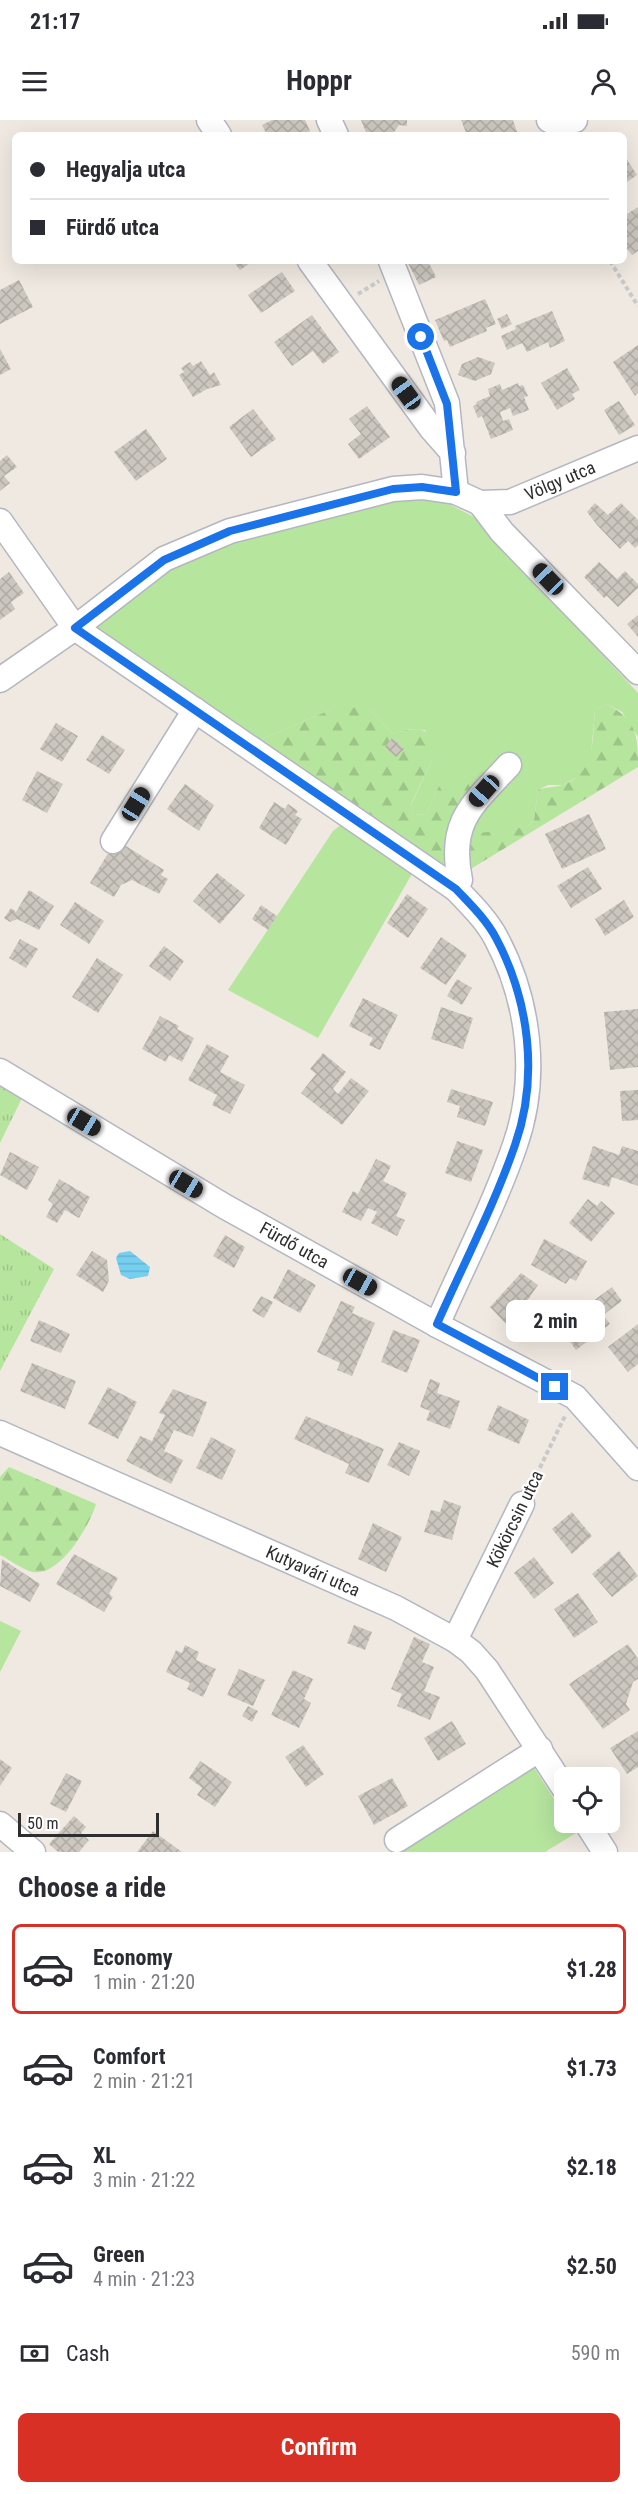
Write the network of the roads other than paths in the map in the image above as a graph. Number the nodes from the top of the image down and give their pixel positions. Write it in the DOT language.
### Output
graph roads {
  1 [pos="549,120"];
  2 [pos="575,120"];
  3 [pos="312,264"];
  4 [pos="393,266"];
  5 [pos="638,448"];
  6 [pos="453,453"];
  7 [pos="456,492"];
  8 [pos="480,503"];
  9 [pos="0,521"];
  10 [pos="75,628"];
  11 [pos="638,672"];
  12 [pos="0,680"];
  13 [pos="195,710"];
  14 [pos="508,765"];
  15 [pos="113,841"];
  16 [pos="456,889"];
  17 [pos="0,1071"];
  18 [pos="437,1324"];
  19 [pos="0,1433"];
  20 [pos="638,1468"];
  21 [pos="522,1504"];
  22 [pos="455,1640"];
  23 [pos="540,1749"];
  24 [pos="554,1772"];
  25 [pos="0,1824"];
  26 [pos="593,1833"];
  27 [pos="397,1839"];
  28 [pos="33,1852"];
  29 [pos="605,1852"];
  1 -- 2 [label="street"];
  3 -- 6 [label="street"];
  4 -- 6 [label="street"];
  5 -- 8 [label="street, Völgy utca"];
  6 -- 7 [label="street"];
  7 -- 8 [label="street"];
  7 -- 10 [label="street"];
  8 -- 11 [label="street"];
  9 -- 10 [label="street"];
  10 -- 12 [label="street"];
  10 -- 13 [label="street"];
  13 -- 15 [label="street"];
  13 -- 16 [label="street"];
  14 -- 16 [label="street"];
  16 -- 18 [label="street"];
  17 -- 18 [label="street, Fürdő utca"];
  18 -- 20 [label="street, Fürdő utca"];
  19 -- 22 [label="street, Kutyavári utca"];
  21 -- 22 [label="street, Kökörcsin utca"];
  22 -- 23 [label="street, Kutyavári utca"];
  23 -- 24 [label="street, Kutyavári utca"];
  23 -- 27 [label="street"];
  25 -- 28 [label="street"];
  26 -- 29 [label="street"];
}
